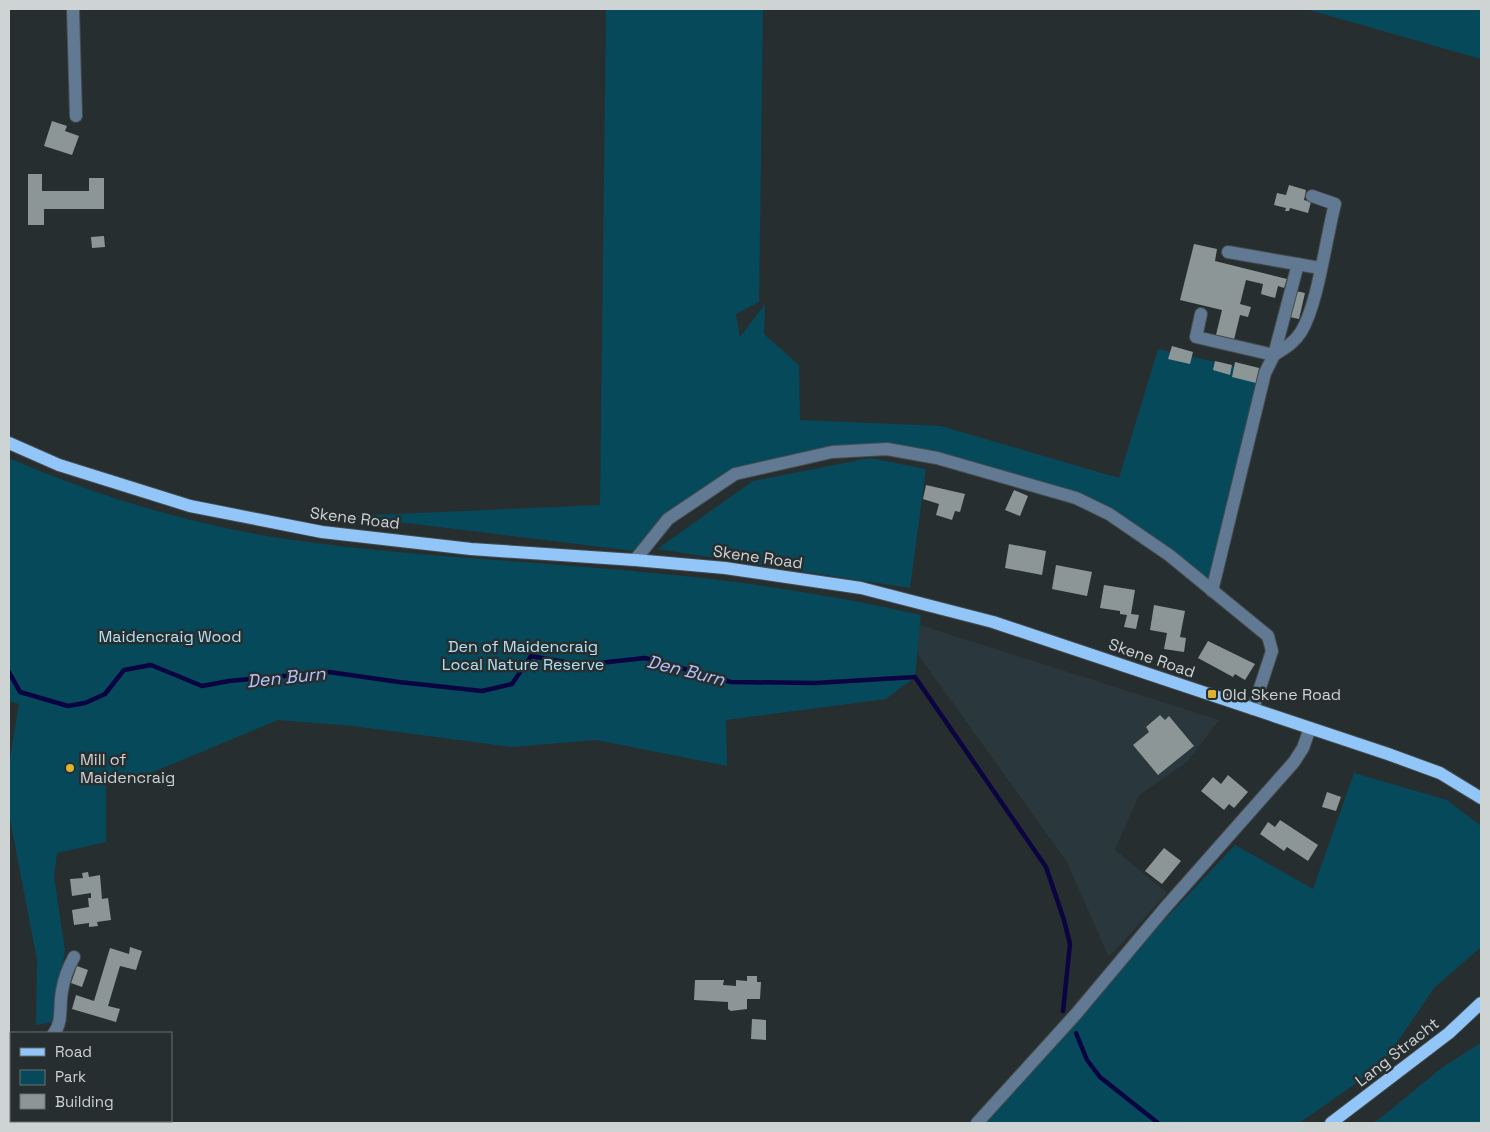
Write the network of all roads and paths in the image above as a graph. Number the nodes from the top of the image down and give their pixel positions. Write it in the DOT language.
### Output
graph roads {
  1 [pos="73,9"];
  2 [pos="76,116"];
  3 [pos="1312,196"];
  4 [pos="1228,252"];
  5 [pos="1298,264"];
  6 [pos="1320,268"];
  7 [pos="1201,314"];
  8 [pos="1274,355"];
  9 [pos="9,443"];
  10 [pos="635,560"];
  11 [pos="1212,591"];
  12 [pos="1253,709"];
  13 [pos="1310,728"];
  14 [pos="1440,773"];
  15 [pos="1481,789"];
  16 [pos="1481,798"];
  17 [pos="74,957"];
  18 [pos="1481,1003"];
  19 [pos="55,1032"];
  20 [pos="977,1123"];
  21 [pos="1331,1123"];
  1 -- 2 [label="street"];
  3 -- 6 [label="street"];
  4 -- 5 [label="street"];
  5 -- 6 [label="street"];
  5 -- 8 [label="street"];
  6 -- 8 [label="street"];
  7 -- 8 [label="street"];
  8 -- 11 [label="street"];
  9 -- 10 [label="main road, Skene Road"];
  10 -- 11 [label="street"];
  10 -- 12 [label="main road, Skene Road"];
  11 -- 12 [label="street"];
  12 -- 13 [label="main road, Skene Road"];
  13 -- 14 [label="main road, Skene Road"];
  13 -- 20 [label="street"];
  14 -- 15 [label="main road"];
  14 -- 16 [label="main road, Skene Road"];
  17 -- 19 [label="street"];
  18 -- 21 [label="main road, Lang Stracht"];
}
